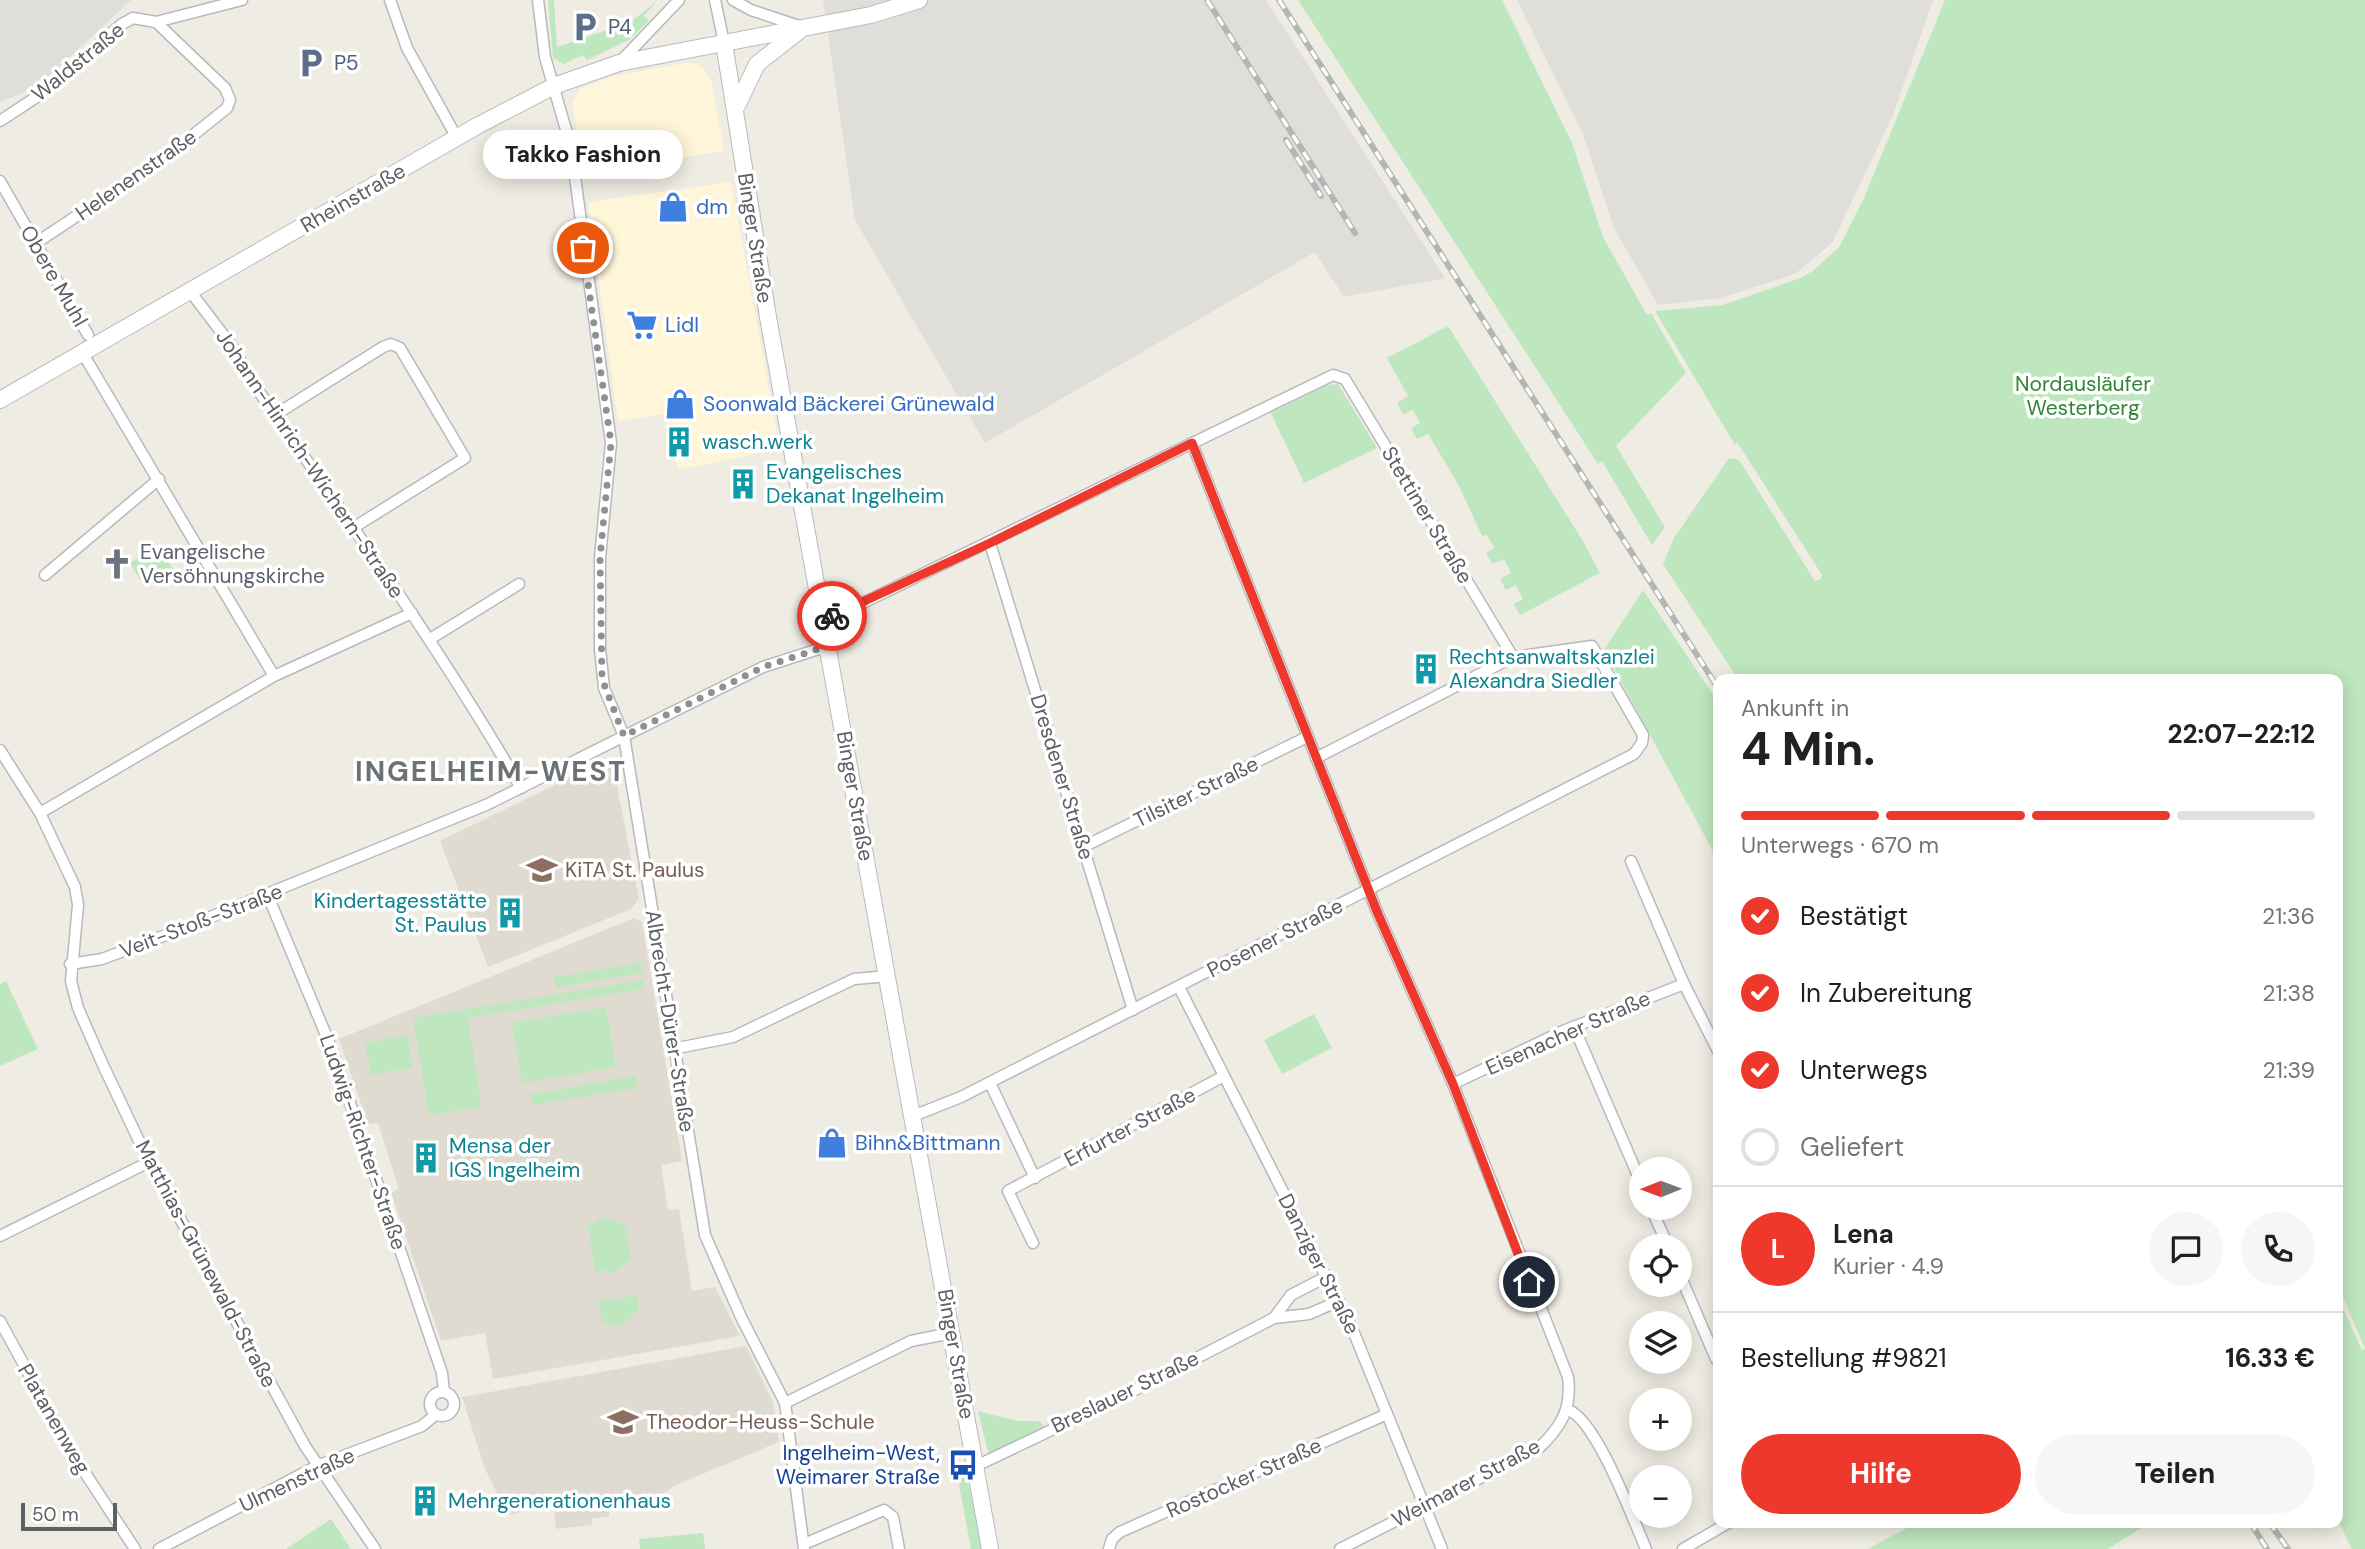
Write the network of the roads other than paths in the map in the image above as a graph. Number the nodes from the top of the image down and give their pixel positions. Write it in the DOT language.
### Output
graph roads {
  1 [pos="242,0"];
  2 [pos="390,0"];
  3 [pos="538,0"];
  4 [pos="679,0"];
  5 [pos="715,0"];
  6 [pos="733,0"];
  7 [pos="919,0"];
  8 [pos="156,22"];
  9 [pos="804,27"];
  10 [pos="724,43"];
  11 [pos="619,63"];
  12 [pos="554,86"];
  13 [pos="736,108"];
  14 [pos="0,121"];
  15 [pos="457,138"];
  16 [pos="0,181"];
  17 [pos="36,243"];
  18 [pos="190,291"];
  19 [pos="88,335"];
  20 [pos="82,352"];
  21 [pos="0,400"];
  22 [pos="275,415"];
  23 [pos="1192,443"];
  24 [pos="159,479"];
  25 [pos="353,528"];
  26 [pos="990,543"];
  27 [pos="45,575"];
  28 [pos="519,584"];
  29 [pos="412,613"];
  30 [pos="823,618"];
  31 [pos="430,639"];
  32 [pos="828,646"];
  33 [pos="1513,657"];
  34 [pos="274,676"];
  35 [pos="624,736"];
  36 [pos="1307,737"];
  37 [pos="0,750"];
  38 [pos="1316,758"];
  39 [pos="520,788"];
  40 [pos="40,813"];
  41 [pos="1085,846"];
  42 [pos="1631,861"];
  43 [pos="1369,890"];
  44 [pos="268,896"];
  45 [pos="70,964"];
  46 [pos="888,976"];
  47 [pos="1684,984"];
  48 [pos="1179,987"];
  49 [pos="1133,1010"];
  50 [pos="1574,1027"];
  51 [pos="1713,1041"];
  52 [pos="673,1049"];
  53 [pos="1224,1076"];
  54 [pos="990,1083"];
  55 [pos="1453,1084"];
  56 [pos="913,1116"];
  57 [pos="1630,1157"];
  58 [pos="149,1162"];
  59 [pos="1035,1178"];
  60 [pos="0,1236"];
  61 [pos="1033,1243"];
  62 [pos="1326,1277"];
  63 [pos="1689,1297"];
  64 [pos="1339,1301"];
  65 [pos="1274,1318"];
  66 [pos="0,1321"];
  67 [pos="952,1333"];
  68 [pos="1713,1352"];
  69 [pos="444,1392"];
  70 [pos="785,1403"];
  71 [pos="1568,1410"];
  72 [pos="1387,1414"];
  73 [pos="435,1415"];
  74 [pos="317,1466"];
  75 [pos="976,1466"];
  76 [pos="1425,1506"];
  77 [pos="1720,1528"];
  78 [pos="804,1547"];
  79 [pos="135,1549"];
  80 [pos="159,1549"];
  81 [pos="375,1549"];
  82 [pos="899,1549"];
  83 [pos="990,1549"];
  84 [pos="1109,1549"];
  85 [pos="1340,1549"];
  86 [pos="1442,1549"];
  87 [pos="1646,1549"];
  88 [pos="1683,1549"];
  1 -- 8 [label="street, Waldstraße"];
  2 -- 15 [label="street"];
  3 -- 12 [label="street, Albrecht-Dürer-Straße"];
  4 -- 11 [label="street"];
  5 -- 10 [label="street, Binger Straße"];
  6 -- 9 [label="street"];
  7 -- 9 [label="main road"];
  8 -- 14 [label="street, Waldstraße"];
  8 -- 17 [label="street, Helenenstraße"];
  9 -- 10 [label="main road"];
  9 -- 13 [label="main road"];
  10 -- 11 [label="main road, Rheinstraße"];
  10 -- 13 [label="main road, Binger Straße"];
  11 -- 12 [label="main road, Rheinstraße"];
  12 -- 15 [label="main road, Rheinstraße"];
  12 -- 35 [label="street, Albrecht-Dürer-Straße"];
  13 -- 30 [label="main road, Binger Straße"];
  15 -- 18 [label="main road, Rheinstraße"];
  16 -- 17 [label="street, Obere Muhl"];
  17 -- 19 [label="street, Obere Muhl"];
  18 -- 20 [label="main road, Rheinstraße"];
  18 -- 22 [label="street, Johann-Hinrich-Wichern-Straße"];
  20 -- 21 [label="main road, Rheinstraße"];
  20 -- 24 [label="street"];
  22 -- 25 [label="street, Johann-Hinrich-Wichern-Straße"];
  22 -- 25 [label="street"];
  23 -- 26 [label="street"];
  23 -- 33 [label="street, Stettiner Straße"];
  23 -- 36 [label="street"];
  24 -- 27 [label="street"];
  24 -- 34 [label="street"];
  25 -- 29 [label="street, Johann-Hinrich-Wichern-Straße"];
  26 -- 30 [label="street"];
  26 -- 41 [label="street, Dresdener Straße"];
  28 -- 31 [label="street"];
  29 -- 31 [label="street, Johann-Hinrich-Wichern-Straße"];
  29 -- 34 [label="street"];
  30 -- 32 [label="main road, Binger Straße"];
  31 -- 39 [label="street, Johann-Hinrich-Wichern-Straße"];
  32 -- 35 [label="street, Veit-Stoß-Straße"];
  32 -- 46 [label="main road, Binger Straße"];
  33 -- 38 [label="street"];
  33 -- 43 [label="street, Posener Straße"];
  34 -- 40 [label="street"];
  35 -- 39 [label="street, Veit-Stoß-Straße"];
  35 -- 52 [label="street, Albrecht-Dürer-Straße"];
  36 -- 38 [label="street"];
  36 -- 41 [label="street, Tilsiter Straße"];
  37 -- 40 [label="street, Matthias-Grünewald-Straße"];
  38 -- 43 [label="street"];
  39 -- 44 [label="street, Veit-Stoß-Straße"];
  40 -- 45 [label="street, Matthias-Grünewald-Straße"];
  41 -- 49 [label="street, Dresdener Straße"];
  42 -- 47 [label="street"];
  43 -- 48 [label="street, Posener Straße"];
  43 -- 55 [label="street"];
  44 -- 45 [label="street, Veit-Stoß-Straße"];
  44 -- 69 [label="street, Ludwig-Richter-Straße"];
  45 -- 58 [label="street, Matthias-Grünewald-Straße"];
  46 -- 52 [label="street"];
  46 -- 56 [label="main road, Binger Straße"];
  47 -- 50 [label="street, Eisenacher Straße"];
  47 -- 51 [label="street"];
  48 -- 49 [label="street, Posener Straße"];
  48 -- 53 [label="street, Danziger Straße"];
  49 -- 54 [label="street, Posener Straße"];
  50 -- 55 [label="street, Eisenacher Straße"];
  50 -- 57 [label="street"];
  52 -- 70 [label="street, Albrecht-Dürer-Straße"];
  53 -- 59 [label="street, Erfurter Straße"];
  53 -- 62 [label="street, Danziger Straße"];
  54 -- 56 [label="street, Posener Straße"];
  54 -- 59 [label="street"];
  55 -- 71 [label="street"];
  56 -- 67 [label="main road, Binger Straße"];
  58 -- 60 [label="street"];
  58 -- 74 [label="street, Matthias-Grünewald-Straße"];
  59 -- 61 [label="street, Erfurter Straße"];
  62 -- 64 [label="street, Danziger Straße"];
  62 -- 65 [label="street, Breslauer Straße"];
  63 -- 68 [label="street"];
  64 -- 65 [label="street, Breslauer Straße"];
  64 -- 72 [label="street, Danziger Straße"];
  65 -- 75 [label="street, Breslauer Straße"];
  66 -- 79 [label="street, Platanenweg"];
  67 -- 70 [label="street"];
  67 -- 75 [label="main road, Binger Straße"];
  69 -- 73 [label="street"];
  69 -- 73 [label="street"];
  70 -- 78 [label="street, Albrecht-Dürer-Straße"];
  71 -- 76 [label="street, Weimarer Straße"];
  71 -- 87 [label="street"];
  72 -- 76 [label="street, Danziger Straße"];
  72 -- 84 [label="street, Rostocker Straße"];
  73 -- 74 [label="street, Ulmenstraße"];
  74 -- 80 [label="street, Ulmenstraße"];
  74 -- 81 [label="street, Matthias-Grünewald-Straße"];
  75 -- 83 [label="main road, Binger Straße"];
  76 -- 85 [label="street, Weimarer Straße"];
  76 -- 86 [label="street, Danziger Straße"];
  77 -- 88 [label="street"];
  78 -- 82 [label="street"];
}
